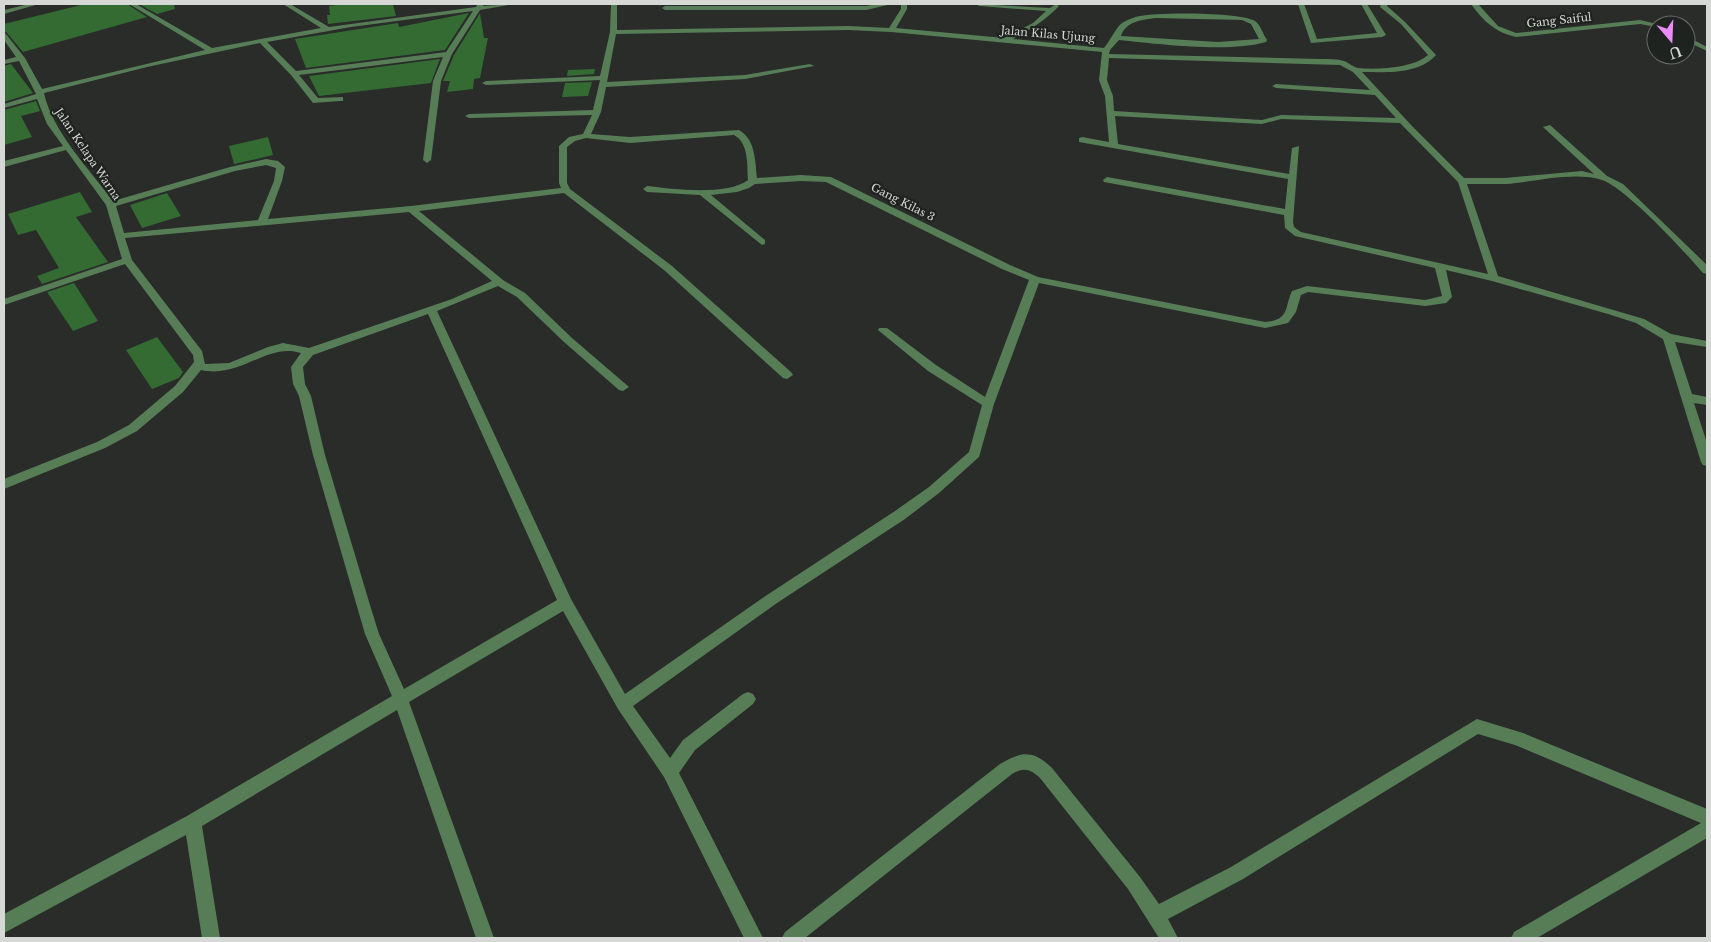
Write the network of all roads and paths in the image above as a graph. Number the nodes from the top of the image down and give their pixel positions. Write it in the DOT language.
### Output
graph roads {
  1 [pos="36,4"];
  2 [pos="132,4"];
  3 [pos="286,4"];
  4 [pos="512,4"];
  5 [pos="614,4"];
  6 [pos="889,4"];
  7 [pos="904,4"];
  8 [pos="979,4"];
  9 [pos="1301,4"];
  10 [pos="1364,4"];
  11 [pos="1384,4"];
  12 [pos="1474,4"];
  13 [pos="480,6"];
  14 [pos="703,6"];
  15 [pos="1055,7"];
  16 [pos="665,8"];
  17 [pos="4,12"];
  18 [pos="1646,23"];
  19 [pos="328,29"];
  20 [pos="891,30"];
  21 [pos="613,32"];
  22 [pos="4,35"];
  23 [pos="1116,38"];
  24 [pos="262,40"];
  25 [pos="1005,41"];
  26 [pos="1696,43"];
  27 [pos="1706,48"];
  28 [pos="210,50"];
  29 [pos="1106,53"];
  30 [pos="448,54"];
  31 [pos="21,58"];
  32 [pos="4,62"];
  33 [pos="810,66"];
  34 [pos="1356,70"];
  35 [pos="294,73"];
  36 [pos="603,82"];
  37 [pos="486,83"];
  38 [pos="1276,86"];
  39 [pos="1376,93"];
  40 [pos="40,94"];
  41 [pos="340,98"];
  42 [pos="4,106"];
  43 [pos="597,112"];
  44 [pos="1112,113"];
  45 [pos="469,116"];
  46 [pos="1402,121"];
  47 [pos="1546,127"];
  48 [pos="586,136"];
  49 [pos="1082,140"];
  50 [pos="1114,146"];
  51 [pos="68,147"];
  52 [pos="1296,148"];
  53 [pos="426,160"];
  54 [pos="4,164"];
  55 [pos="1292,178"];
  56 [pos="1604,178"];
  57 [pos="753,180"];
  58 [pos="1107,180"];
  59 [pos="1462,181"];
  60 [pos="647,189"];
  61 [pos="566,190"];
  62 [pos="701,192"];
  63 [pos="111,206"];
  64 [pos="411,209"];
  65 [pos="1289,213"];
  66 [pos="262,223"];
  67 [pos="120,236"];
  68 [pos="762,242"];
  69 [pos="1692,254"];
  70 [pos="1707,255"];
  71 [pos="128,260"];
  72 [pos="1440,266"];
  73 [pos="1707,271"];
  74 [pos="1494,278"];
  75 [pos="1035,279"];
  76 [pos="499,282"];
  77 [pos="4,302"];
  78 [pos="431,309"];
  79 [pos="883,330"];
  80 [pos="1668,337"];
  81 [pos="1707,344"];
  82 [pos="309,352"];
  83 [pos="198,366"];
  84 [pos="787,375"];
  85 [pos="623,387"];
  86 [pos="1686,397"];
  87 [pos="1707,401"];
  88 [pos="988,404"];
  89 [pos="1707,462"];
  90 [pos="4,484"];
  91 [pos="565,602"];
  92 [pos="748,699"];
  93 [pos="400,700"];
  94 [pos="623,704"];
  95 [pos="670,772"];
  96 [pos="1707,817"];
  97 [pos="193,822"];
  98 [pos="1707,829"];
  99 [pos="1155,915"];
  100 [pos="4,924"];
  101 [pos="211,938"];
  102 [pos="485,938"];
  103 [pos="754,938"];
  104 [pos="792,938"];
  105 [pos="1169,938"];
  106 [pos="1520,938"];
  1 -- 17 [label="street"];
  2 -- 28 [label="street"];
  3 -- 19 [label="street"];
  4 -- 13 [label="street"];
  5 -- 21 [label="street"];
  6 -- 14 [label="street"];
  7 -- 20 [label="street"];
  8 -- 15 [label="street"];
  9 -- 10 [label="street"];
  11 -- 34 [label="street"];
  12 -- 18 [label="street, Gang Saiful"];
  13 -- 19 [label="street"];
  13 -- 30 [label="street"];
  14 -- 16 [label="street"];
  15 -- 25 [label="street"];
  19 -- 24 [label="street"];
  20 -- 21 [label="street, Jalan Kilas Ujung"];
  20 -- 25 [label="street, Jalan Kilas Ujung"];
  21 -- 36 [label="street"];
  22 -- 31 [label="street, Jalan Kelapa Warna"];
  23 -- 23 [label="street, Jalan Kilas Ujung"];
  23 -- 29 [label="street, Jalan Kilas Ujung"];
  24 -- 28 [label="street"];
  24 -- 35 [label="street"];
  25 -- 29 [label="street, Jalan Kilas Ujung"];
  26 -- 27 [label="street"];
  28 -- 40 [label="street"];
  29 -- 34 [label="street"];
  29 -- 44 [label="street"];
  30 -- 35 [label="street"];
  30 -- 53 [label="street"];
  31 -- 32 [label="street"];
  31 -- 40 [label="street, Jalan Kelapa Warna"];
  33 -- 36 [label="street"];
  34 -- 39 [label="street"];
  35 -- 41 [label="street"];
  36 -- 37 [label="street"];
  36 -- 43 [label="street"];
  38 -- 39 [label="street"];
  39 -- 46 [label="street"];
  40 -- 42 [label="street"];
  40 -- 51 [label="street, Jalan Kelapa Warna"];
  43 -- 45 [label="street"];
  43 -- 48 [label="street"];
  44 -- 46 [label="street"];
  44 -- 50 [label="street"];
  46 -- 59 [label="street"];
  47 -- 56 [label="street"];
  48 -- 57 [label="street"];
  48 -- 61 [label="street"];
  49 -- 50 [label="street"];
  50 -- 55 [label="street"];
  51 -- 54 [label="street"];
  51 -- 63 [label="street, Jalan Kelapa Warna"];
  52 -- 55 [label="street"];
  55 -- 65 [label="street"];
  56 -- 59 [label="street"];
  56 -- 69 [label="street"];
  57 -- 62 [label="street"];
  57 -- 75 [label="street, Gang Kilas 3"];
  58 -- 65 [label="street"];
  59 -- 74 [label="street"];
  60 -- 62 [label="street"];
  61 -- 64 [label="street"];
  61 -- 84 [label="street"];
  62 -- 68 [label="street"];
  63 -- 66 [label="street"];
  63 -- 67 [label="street, Jalan Kelapa Warna"];
  64 -- 66 [label="street"];
  64 -- 76 [label="street"];
  65 -- 72 [label="street"];
  66 -- 67 [label="street"];
  67 -- 71 [label="street, Jalan Kelapa Warna"];
  69 -- 70 [label="street"];
  69 -- 73 [label="street"];
  71 -- 77 [label="street"];
  71 -- 83 [label="street, Jalan Kelapa Warna"];
  72 -- 74 [label="street"];
  72 -- 75 [label="street, Gang Kilas 3"];
  74 -- 80 [label="street"];
  75 -- 88 [label="street"];
  76 -- 78 [label="street"];
  76 -- 85 [label="street"];
  78 -- 82 [label="street"];
  78 -- 91 [label="street"];
  79 -- 88 [label="street"];
  80 -- 81 [label="street"];
  80 -- 86 [label="street"];
  82 -- 83 [label="street"];
  82 -- 93 [label="street"];
  83 -- 90 [label="street"];
  86 -- 87 [label="street"];
  86 -- 89 [label="street"];
  88 -- 94 [label="street"];
  91 -- 93 [label="street"];
  91 -- 94 [label="street"];
  92 -- 95 [label="street"];
  93 -- 97 [label="street"];
  93 -- 102 [label="street"];
  94 -- 95 [label="street"];
  95 -- 103 [label="street"];
  96 -- 99 [label="street"];
  97 -- 100 [label="street"];
  97 -- 101 [label="street"];
  98 -- 106 [label="street"];
  99 -- 104 [label="street"];
  99 -- 105 [label="street"];
}
